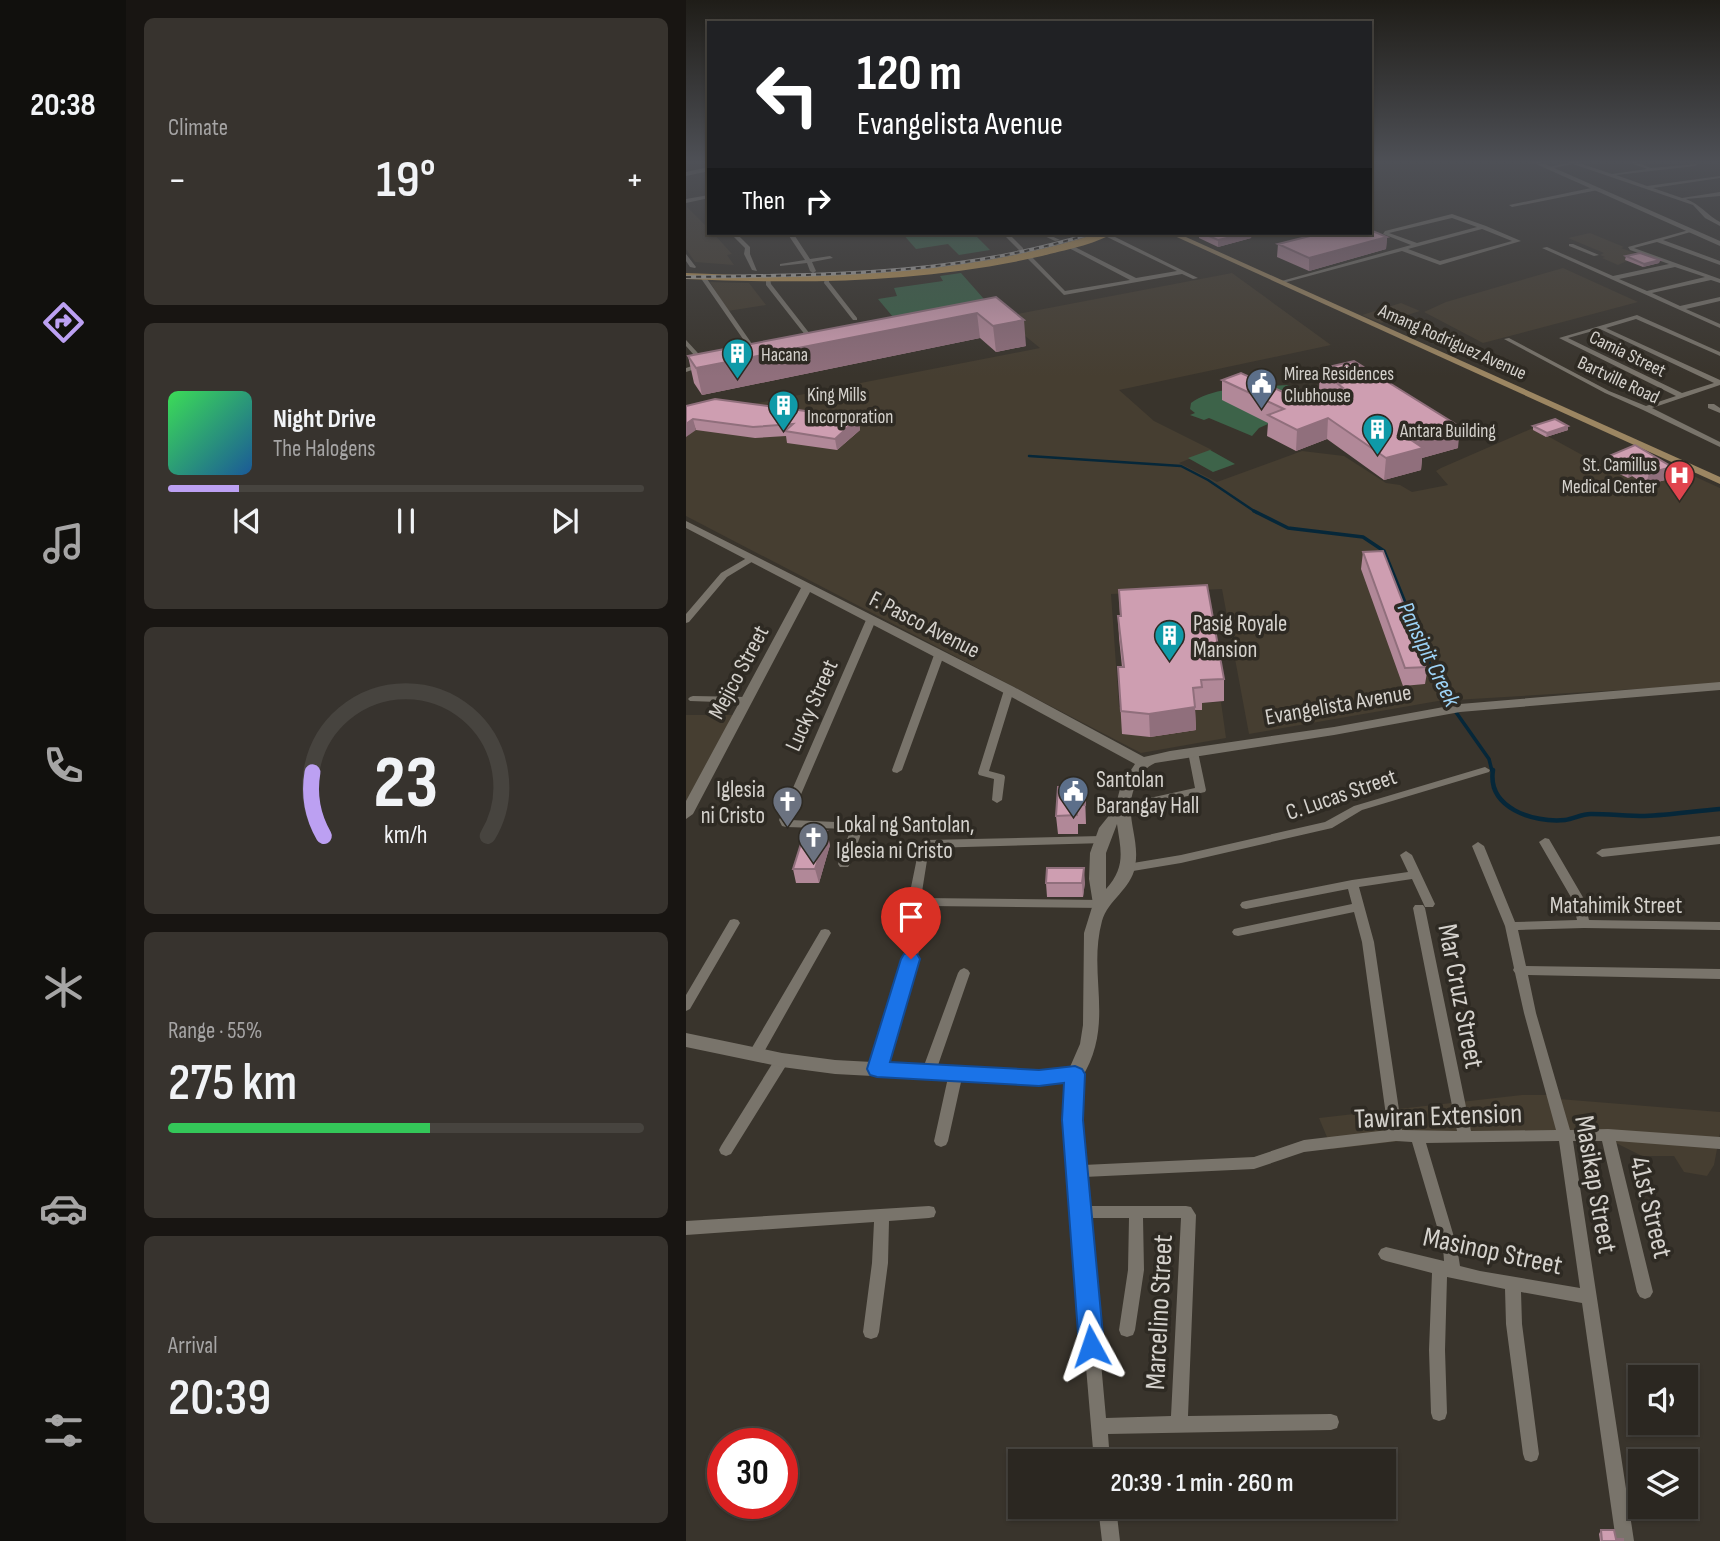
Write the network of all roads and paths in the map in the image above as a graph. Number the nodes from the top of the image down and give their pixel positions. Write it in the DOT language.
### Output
graph roads {
  1 [pos="1387,232"];
  2 [pos="1466,232"];
  3 [pos="1496,232"];
  4 [pos="1688,232"];
  5 [pos="1693,232"];
  6 [pos="735,235"];
  7 [pos="791,235"];
  8 [pos="1006,235"];
  9 [pos="1046,235"];
  10 [pos="1073,235"];
  11 [pos="1100,235"];
  12 [pos="1110,235"];
  13 [pos="1176,235"];
  14 [pos="1057,240"];
  15 [pos="1658,240"];
  16 [pos="1720,244"];
  17 [pos="1571,245"];
  18 [pos="1069,246"];
  19 [pos="1416,246"];
  20 [pos="1545,248"];
  21 [pos="1402,249"];
  22 [pos="1019,254"];
  23 [pos="686,256"];
  24 [pos="830,258"];
  25 [pos="1575,262"];
  26 [pos="1720,263"];
  27 [pos="782,265"];
  28 [pos="1675,265"];
  29 [pos="811,266"];
  30 [pos="688,270"];
  31 [pos="755,270"];
  32 [pos="1182,272"];
  33 [pos="702,276"];
  34 [pos="1195,278"];
  35 [pos="1613,278"];
  36 [pos="1710,278"];
  37 [pos="768,279"];
  38 [pos="827,279"];
  39 [pos="1135,281"];
  40 [pos="1720,281"];
  41 [pos="1282,282"];
  42 [pos="1646,293"];
  43 [pos="1720,299"];
  44 [pos="1680,308"];
  45 [pos="855,319"];
  46 [pos="1719,324"];
  47 [pos="1600,327"];
  48 [pos="1507,339"];
  49 [pos="686,342"];
  50 [pos="816,345"];
  51 [pos="756,354"];
  52 [pos="1720,354"];
  53 [pos="686,370"];
  54 [pos="1720,383"];
  55 [pos="1682,396"];
  56 [pos="1711,406"];
  57 [pos="1646,408"];
  58 [pos="1720,411"];
  59 [pos="1719,444"];
  60 [pos="1719,480"];
  61 [pos="686,524"];
  62 [pos="752,558"];
  63 [pos="807,587"];
  64 [pos="686,620"];
  65 [pos="871,620"];
  66 [pos="939,655"];
  67 [pos="1720,686"];
  68 [pos="1009,690"];
  69 [pos="693,699"];
  70 [pos="747,701"];
  71 [pos="1193,752"];
  72 [pos="1144,764"];
  73 [pos="897,770"];
  74 [pos="1485,770"];
  75 [pos="997,800"];
  76 [pos="1122,808"];
  77 [pos="686,814"];
  78 [pos="1101,840"];
  79 [pos="1720,840"];
  80 [pos="1545,842"];
  81 [pos="1478,846"];
  82 [pos="1602,853"];
  83 [pos="1406,855"];
  84 [pos="844,864"];
  85 [pos="1127,868"];
  86 [pos="1414,875"];
  87 [pos="1352,884"];
  88 [pos="924,904"];
  89 [pos="1101,904"];
  90 [pos="1246,905"];
  91 [pos="1358,907"];
  92 [pos="734,923"];
  93 [pos="1584,924"];
  94 [pos="1511,926"];
  95 [pos="1720,926"];
  96 [pos="1238,932"];
  97 [pos="825,933"];
  98 [pos="1519,970"];
  99 [pos="964,973"];
  100 [pos="1720,974"];
  101 [pos="686,1006"];
  102 [pos="686,1040"];
  103 [pos="755,1055"];
  104 [pos="782,1060"];
  105 [pos="877,1069"];
  106 [pos="929,1071"];
  107 [pos="956,1073"];
  108 [pos="1075,1074"];
  109 [pos="1396,1135"];
  110 [pos="1608,1135"];
  111 [pos="1465,1136"];
  112 [pos="1565,1136"];
  113 [pos="1417,1137"];
  114 [pos="941,1141"];
  115 [pos="1720,1143"];
  116 [pos="726,1150"];
  117 [pos="1076,1171"];
  118 [pos="929,1212"];
  119 [pos="1080,1212"];
  120 [pos="1136,1213"];
  121 [pos="883,1215"];
  122 [pos="686,1228"];
  123 [pos="1386,1254"];
  124 [pos="1447,1268"];
  125 [pos="1513,1284"];
  126 [pos="1646,1292"];
  127 [pos="1589,1297"];
  128 [pos="1127,1330"];
  129 [pos="871,1332"];
  130 [pos="1439,1413"];
  131 [pos="1331,1422"];
  132 [pos="1179,1424"];
  133 [pos="1098,1426"];
  134 [pos="1101,1449"];
  135 [pos="1531,1454"];
  136 [pos="1108,1519"];
  137 [pos="1111,1541"];
  138 [pos="1625,1541"];
  1 -- 19 [label="street"];
  2 -- 19 [label="street"];
  3 -- 21 [label="street"];
  4 -- 15 [label="street"];
  5 -- 16 [label="street"];
  6 -- 31 [label="street"];
  7 -- 29 [label="street"];
  8 -- 22 [label="street"];
  9 -- 14 [label="street"];
  10 -- 14 [label="main road"];
  11 -- 18 [label="main road"];
  12 -- 32 [label="street"];
  13 -- 41 [label="main road, Amang Rodriguez Avenue"];
  14 -- 22 [label="main road"];
  15 -- 26 [label="street"];
  15 -- 28 [label="street"];
  17 -- 25 [label="street"];
  18 -- 22 [label="main road"];
  18 -- 39 [label="street"];
  19 -- 21 [label="street"];
  20 -- 25 [label="street"];
  21 -- 41 [label="street"];
  22 -- 29 [label="main road"];
  22 -- 38 [label="main road"];
  22 -- 39 [label="street"];
  23 -- 30 [label="street"];
  24 -- 29 [label="street"];
  25 -- 35 [label="street"];
  27 -- 29 [label="street"];
  28 -- 35 [label="street"];
  28 -- 36 [label="street"];
  29 -- 31 [label="main road"];
  30 -- 31 [label="main road"];
  30 -- 33 [label="main road"];
  32 -- 34 [label="street"];
  32 -- 39 [label="street"];
  33 -- 37 [label="main road"];
  33 -- 51 [label="street"];
  35 -- 42 [label="street"];
  36 -- 40 [label="street"];
  36 -- 42 [label="street"];
  37 -- 38 [label="main road"];
  37 -- 50 [label="street"];
  38 -- 45 [label="street"];
  41 -- 60 [label="main road, Amang Rodriguez Avenue"];
  42 -- 44 [label="street"];
  43 -- 44 [label="street"];
  44 -- 46 [label="street"];
  47 -- 52 [label="street"];
  47 -- 54 [label="street"];
  47 -- 55 [label="street, Camia Street"];
  48 -- 57 [label="street, Bartville Road"];
  49 -- 53 [label="street"];
  54 -- 55 [label="street"];
  55 -- 57 [label="street"];
  56 -- 58 [label="street"];
  57 -- 59 [label="street, Bartville Road"];
  61 -- 62 [label="street, F. Pasco Avenue"];
  62 -- 63 [label="street, F. Pasco Avenue"];
  62 -- 64 [label="street"];
  63 -- 65 [label="street, F. Pasco Avenue"];
  63 -- 70 [label="street, Mejico Street"];
  65 -- 66 [label="street, F. Pasco Avenue"];
  65 -- 84 [label="street, Lucky Street"];
  66 -- 68 [label="street, F. Pasco Avenue"];
  66 -- 73 [label="street"];
  67 -- 71 [label="street, Evangelista Avenue"];
  68 -- 72 [label="street, F. Pasco Avenue"];
  68 -- 75 [label="street"];
  69 -- 70 [label="street"];
  70 -- 77 [label="street, Mejico Street"];
  71 -- 72 [label="street, Evangelista Avenue"];
  71 -- 76 [label="street"];
  72 -- 76 [label="street"];
  74 -- 85 [label="street, C. Lucas Street"];
  76 -- 78 [label="street"];
  76 -- 85 [label="street"];
  78 -- 88 [label="street"];
  78 -- 89 [label="street"];
  79 -- 82 [label="street"];
  80 -- 93 [label="street"];
  81 -- 94 [label="street, Masikap Street"];
  83 -- 86 [label="street, Mar Cruz Street"];
  85 -- 89 [label="street"];
  86 -- 87 [label="street"];
  86 -- 111 [label="street, Mar Cruz Street"];
  87 -- 90 [label="street"];
  87 -- 91 [label="street"];
  88 -- 89 [label="street"];
  88 -- 105 [label="street"];
  89 -- 108 [label="street"];
  91 -- 96 [label="street"];
  91 -- 109 [label="street"];
  92 -- 101 [label="street"];
  93 -- 94 [label="street, Matahimik Street"];
  93 -- 95 [label="street, Matahimik Street"];
  94 -- 98 [label="street, Masikap Street"];
  97 -- 103 [label="street"];
  98 -- 100 [label="street"];
  98 -- 112 [label="street, Masikap Street"];
  99 -- 106 [label="street"];
  102 -- 103 [label="street"];
  103 -- 104 [label="street"];
  104 -- 105 [label="street"];
  104 -- 116 [label="street"];
  105 -- 106 [label="street"];
  106 -- 107 [label="street"];
  107 -- 108 [label="street"];
  107 -- 114 [label="street"];
  108 -- 117 [label="street"];
  109 -- 113 [label="street, Tawiran Extension"];
  109 -- 117 [label="street, Tawiran Extension"];
  110 -- 112 [label="street, Tawiran Extension"];
  110 -- 115 [label="street, Tawiran Extension"];
  110 -- 126 [label="street, 41st Street"];
  111 -- 112 [label="street, Tawiran Extension"];
  111 -- 113 [label="street, Tawiran Extension"];
  112 -- 127 [label="street, Masikap Street"];
  113 -- 124 [label="street"];
  117 -- 119 [label="street"];
  118 -- 121 [label="street"];
  119 -- 120 [label="street, Marcelino Street"];
  119 -- 133 [label="street"];
  120 -- 128 [label="street, Marcelino Street"];
  120 -- 132 [label="street, Marcelino Street"];
  121 -- 122 [label="street"];
  121 -- 129 [label="street"];
  123 -- 124 [label="street, Masinop Street"];
  124 -- 125 [label="street, Masinop Street"];
  124 -- 130 [label="street"];
  125 -- 127 [label="street, Masinop Street"];
  125 -- 135 [label="street"];
  127 -- 138 [label="street, Masikap Street"];
  131 -- 132 [label="street"];
  132 -- 133 [label="street"];
  133 -- 134 [label="street"];
  136 -- 137 [label="street"];
}
